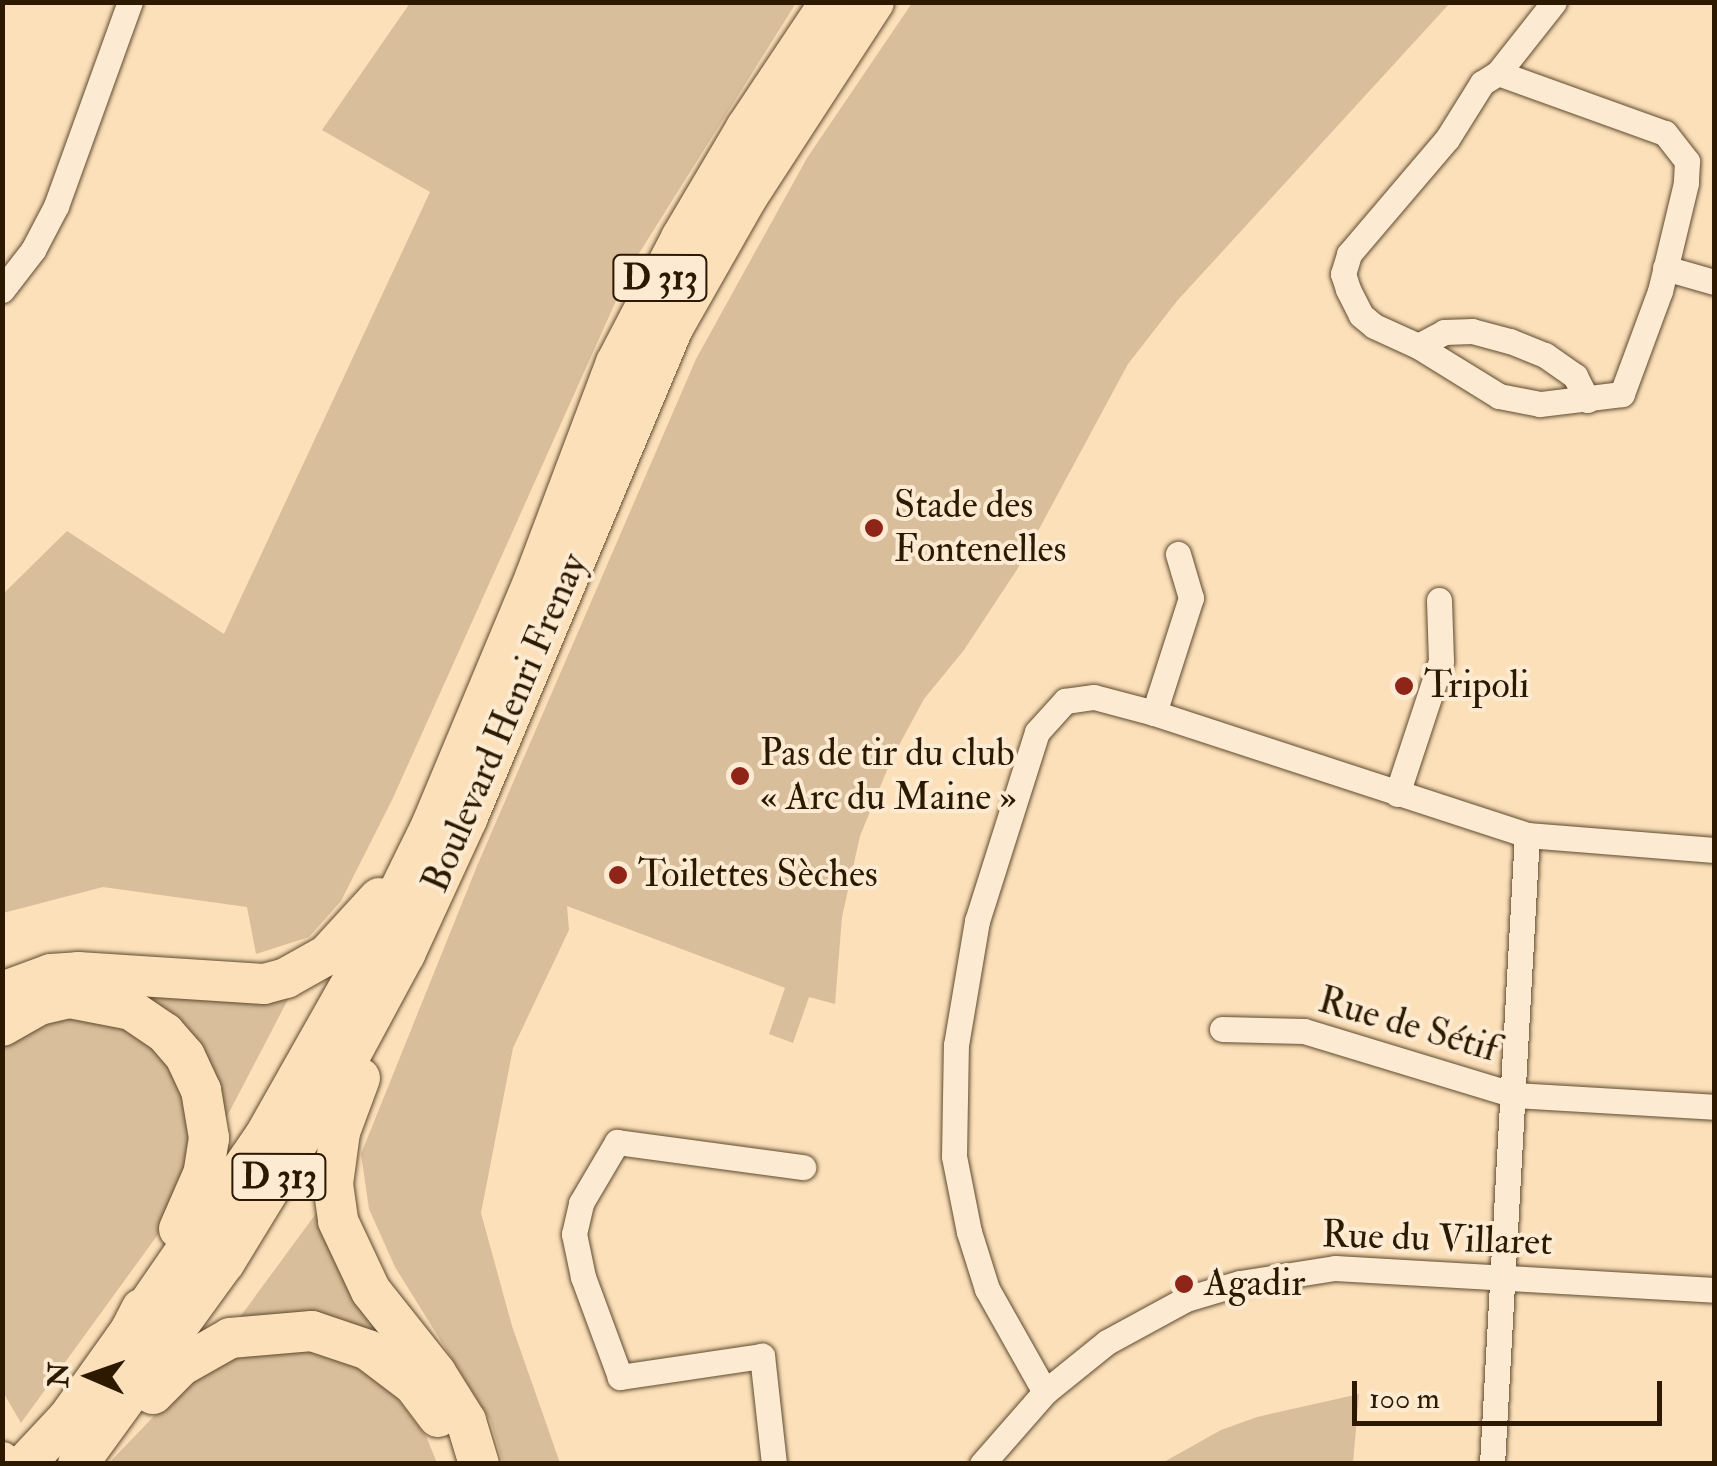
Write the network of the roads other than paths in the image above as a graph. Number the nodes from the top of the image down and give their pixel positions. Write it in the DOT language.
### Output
graph roads {
  1 [pos="130,2"];
  2 [pos="830,2"];
  3 [pos="874,2"];
  4 [pos="1554,2"];
  5 [pos="1498,73"];
  6 [pos="1665,268"];
  7 [pos="1714,282"];
  8 [pos="2,290"];
  9 [pos="1418,346"];
  10 [pos="1587,400"];
  11 [pos="1178,554"];
  12 [pos="1438,600"];
  13 [pos="1154,713"];
  14 [pos="1397,794"];
  15 [pos="431,826"];
  16 [pos="1528,835"];
  17 [pos="1714,850"];
  18 [pos="425,912"];
  19 [pos="2,992"];
  20 [pos="2,1026"];
  21 [pos="1222,1029"];
  22 [pos="1514,1095"];
  23 [pos="1714,1107"];
  24 [pos="804,1167"];
  25 [pos="1504,1278"];
  26 [pos="1714,1290"];
  27 [pos="130,1331"];
  28 [pos="1045,1392"];
  29 [pos="25,1464"];
  30 [pos="80,1464"];
  31 [pos="454,1464"];
  32 [pos="479,1464"];
  33 [pos="774,1464"];
  34 [pos="982,1464"];
  35 [pos="1492,1464"];
  1 -- 8 [label="street"];
  2 -- 15 [label="highway, Boulevard Henri Frenay / D 313"];
  3 -- 18 [label="highway, Boulevard Henri Frenay / D 313"];
  4 -- 5 [label="street"];
  5 -- 6 [label="street"];
  5 -- 9 [label="street"];
  6 -- 7 [label="street"];
  6 -- 10 [label="street"];
  9 -- 10 [label="street"];
  9 -- 10 [label="street"];
  11 -- 13 [label="street"];
  12 -- 14 [label="street"];
  13 -- 14 [label="street"];
  13 -- 28 [label="street"];
  14 -- 16 [label="street"];
  15 -- 19 [label="highway"];
  15 -- 27 [label="highway, Boulevard Henri Frenay / D 313"];
  16 -- 17 [label="street"];
  16 -- 22 [label="street"];
  18 -- 30 [label="highway, Boulevard Henri Frenay / D 313"];
  18 -- 32 [label="highway"];
  20 -- 27 [label="highway"];
  21 -- 22 [label="street, Rue de Sétif"];
  22 -- 23 [label="street, Rue de Sétif"];
  22 -- 25 [label="street"];
  24 -- 33 [label="street"];
  25 -- 26 [label="street, Rue du Villaret"];
  25 -- 28 [label="street, Rue du Villaret"];
  25 -- 35 [label="street"];
  27 -- 29 [label="highway, D 313"];
  28 -- 34 [label="street, Rue du Villaret"];
  30 -- 31 [label="highway"];
}
